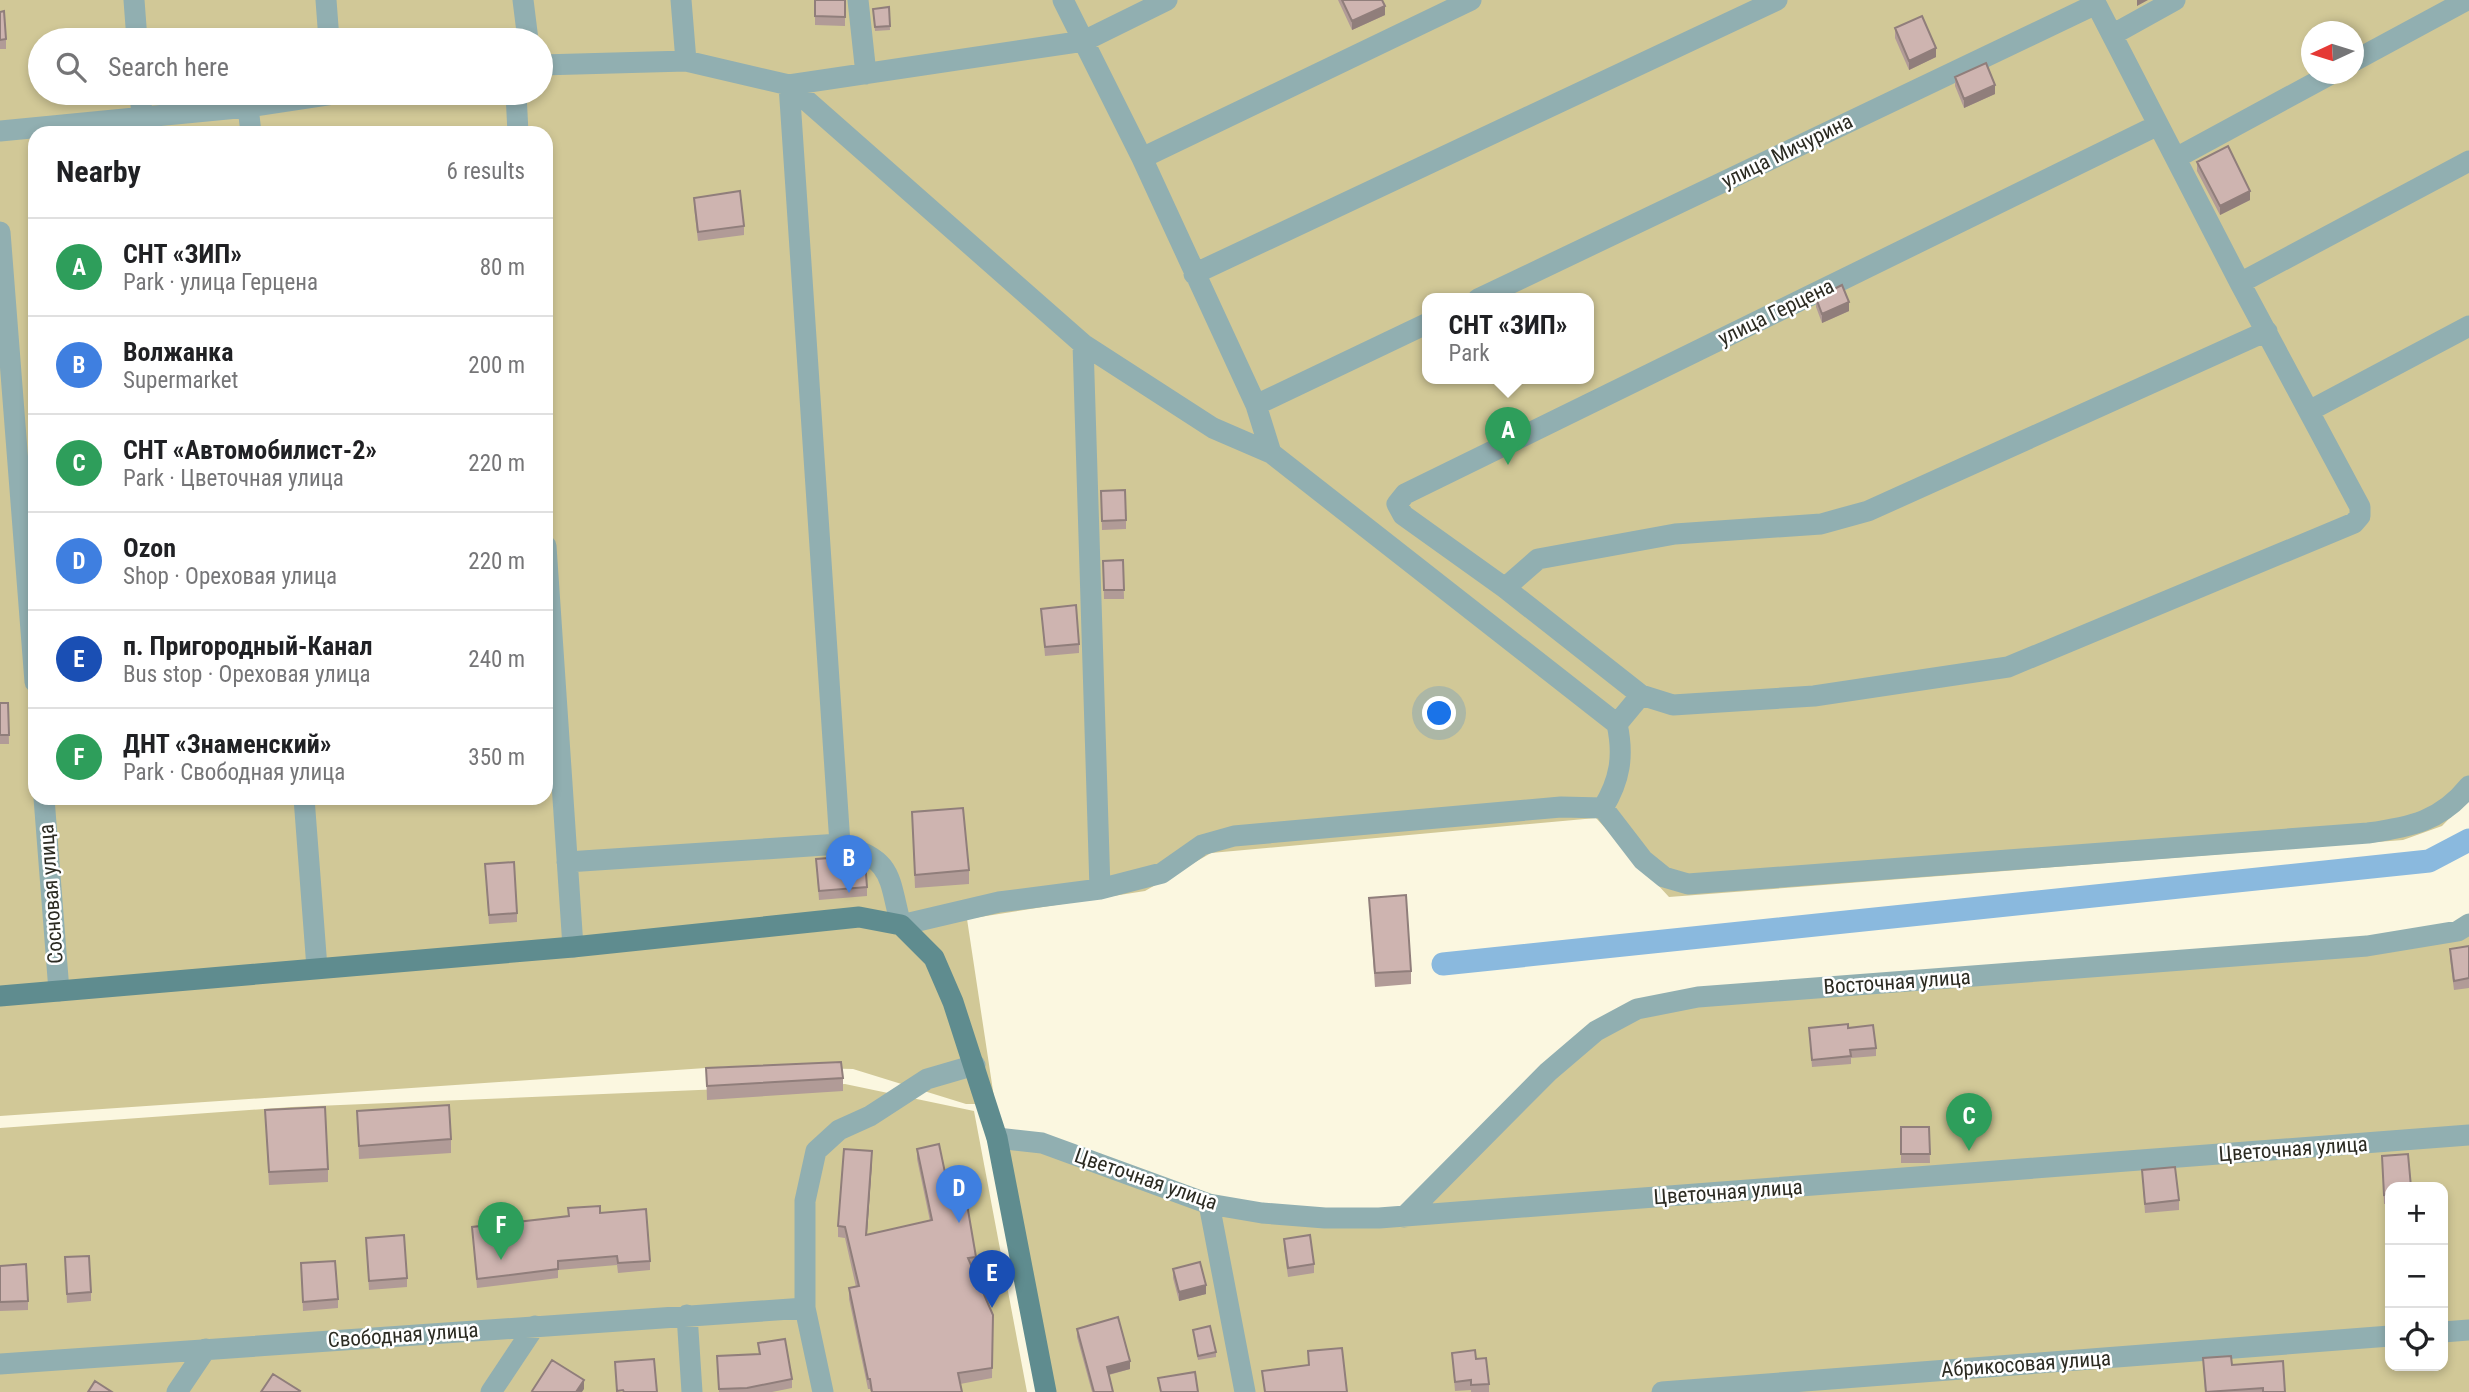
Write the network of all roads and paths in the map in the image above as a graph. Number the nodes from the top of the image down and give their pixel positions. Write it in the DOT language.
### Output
graph roads {
  1 [pos="134,0"];
  2 [pos="326,0"];
  3 [pos="523,0"];
  4 [pos="681,0"];
  5 [pos="858,0"];
  6 [pos="1063,0"];
  7 [pos="1167,0"];
  8 [pos="1471,0"];
  9 [pos="1777,0"];
  10 [pos="2175,0"];
  11 [pos="2467,0"];
  12 [pos="2095,2"];
  13 [pos="136,28"];
  14 [pos="328,28"];
  15 [pos="526,28"];
  16 [pos="2112,35"];
  17 [pos="1084,41"];
  18 [pos="2364,56"];
  19 [pos="686,61"];
  20 [pos="553,65"];
  21 [pos="866,74"];
  22 [pos="2313,84"];
  23 [pos="789,85"];
  24 [pos="141,105"];
  25 [pos="260,105"];
  26 [pos="517,105"];
  27 [pos="248,107"];
  28 [pos="142,116"];
  29 [pos="2158,125"];
  30 [pos="47,126"];
  31 [pos="250,126"];
  32 [pos="518,126"];
  33 [pos="28,128"];
  34 [pos="0,131"];
  35 [pos="1142,158"];
  36 [pos="2176,158"];
  37 [pos="2469,161"];
  38 [pos="0,232"];
  39 [pos="1194,274"];
  40 [pos="2240,283"];
  41 [pos="1490,293"];
  42 [pos="1422,325"];
  43 [pos="2469,326"];
  44 [pos="2266,331"];
  45 [pos="1083,344"];
  46 [pos="1256,405"];
  47 [pos="2309,411"];
  48 [pos="1270,453"];
  49 [pos="1505,588"];
  50 [pos="28,592"];
  51 [pos="553,651"];
  52 [pos="1641,695"];
  53 [pos="1617,724"];
  54 [pos="2469,786"];
  55 [pos="45,805"];
  56 [pos="305,805"];
  57 [pos="1603,807"];
  58 [pos="840,844"];
  59 [pos="567,862"];
  60 [pos="1100,889"];
  61 [pos="2469,924"];
  62 [pos="901,925"];
  63 [pos="573,947"];
  64 [pos="317,968"];
  65 [pos="59,991"];
  66 [pos="0,996"];
  67 [pos="975,1065"];
  68 [pos="2469,1135"];
  69 [pos="997,1138"];
  70 [pos="1209,1204"];
  71 [pos="1404,1217"];
  72 [pos="805,1308"];
  73 [pos="687,1315"];
  74 [pos="535,1326"];
  75 [pos="2469,1330"];
  76 [pos="2448,1332"];
  77 [pos="2385,1336"];
  78 [pos="206,1349"];
  79 [pos="0,1364"];
  80 [pos="177,1392"];
  81 [pos="491,1392"];
  82 [pos="692,1392"];
  83 [pos="823,1392"];
  84 [pos="1046,1392"];
  85 [pos="1245,1392"];
  86 [pos="1662,1392"];
  1 -- 13 [label="street"];
  2 -- 14 [label="street"];
  3 -- 15 [label="street"];
  4 -- 19 [label="street"];
  5 -- 21 [label="street"];
  6 -- 17 [label="street"];
  7 -- 17 [label="street"];
  8 -- 35 [label="street"];
  9 -- 39 [label="street"];
  10 -- 16 [label="street"];
  11 -- 18 [label="street"];
  12 -- 16 [label="street"];
  12 -- 41 [label="street, улица Мичурина"];
  16 -- 29 [label="street"];
  17 -- 21 [label="street"];
  17 -- 35 [label="street"];
  19 -- 20 [label="street"];
  19 -- 23 [label="street"];
  21 -- 23 [label="street"];
  22 -- 36 [label="street"];
  23 -- 45 [label="street"];
  23 -- 58 [label="street"];
  24 -- 28 [label="street"];
  25 -- 27 [label="street"];
  26 -- 32 [label="street"];
  27 -- 28 [label="street"];
  27 -- 31 [label="street"];
  28 -- 30 [label="street"];
  29 -- 36 [label="street"];
  29 -- 49 [label="street, улица Герцена"];
  33 -- 34 [label="street"];
  35 -- 39 [label="street"];
  36 -- 40 [label="street"];
  37 -- 40 [label="street"];
  38 -- 50 [label="street"];
  39 -- 46 [label="street"];
  40 -- 44 [label="street"];
  42 -- 46 [label="street"];
  43 -- 47 [label="street"];
  44 -- 47 [label="street"];
  44 -- 49 [label="street"];
  45 -- 48 [label="street"];
  45 -- 60 [label="street"];
  46 -- 48 [label="street"];
  47 -- 52 [label="street"];
  48 -- 53 [label="street"];
  49 -- 52 [label="street"];
  51 -- 59 [label="street"];
  52 -- 53 [label="street"];
  53 -- 57 [label="street"];
  54 -- 57 [label="street"];
  55 -- 65 [label="street, Сосновая улица"];
  56 -- 64 [label="street"];
  57 -- 60 [label="street"];
  58 -- 59 [label="street"];
  58 -- 62 [label="street"];
  59 -- 63 [label="street"];
  60 -- 62 [label="street"];
  61 -- 71 [label="street, Восточная улица"];
  62 -- 63 [label="street"];
  62 -- 67 [label="street"];
  63 -- 64 [label="street"];
  64 -- 65 [label="street"];
  65 -- 66 [label="street"];
  67 -- 69 [label="street"];
  67 -- 72 [label="street"];
  68 -- 71 [label="street, Цветочная улица"];
  69 -- 70 [label="street, Цветочная улица"];
  69 -- 84 [label="street"];
  70 -- 71 [label="street, Цветочная улица"];
  70 -- 85 [label="street"];
  72 -- 73 [label="street, Свободная улица"];
  72 -- 83 [label="street"];
  73 -- 74 [label="street, Свободная улица"];
  73 -- 82 [label="street"];
  74 -- 78 [label="street, Свободная улица"];
  74 -- 81 [label="street"];
  75 -- 76 [label="street"];
  77 -- 86 [label="street, Абрикосовая улица"];
  78 -- 79 [label="street, Свободная улица"];
  78 -- 80 [label="street"];
}
